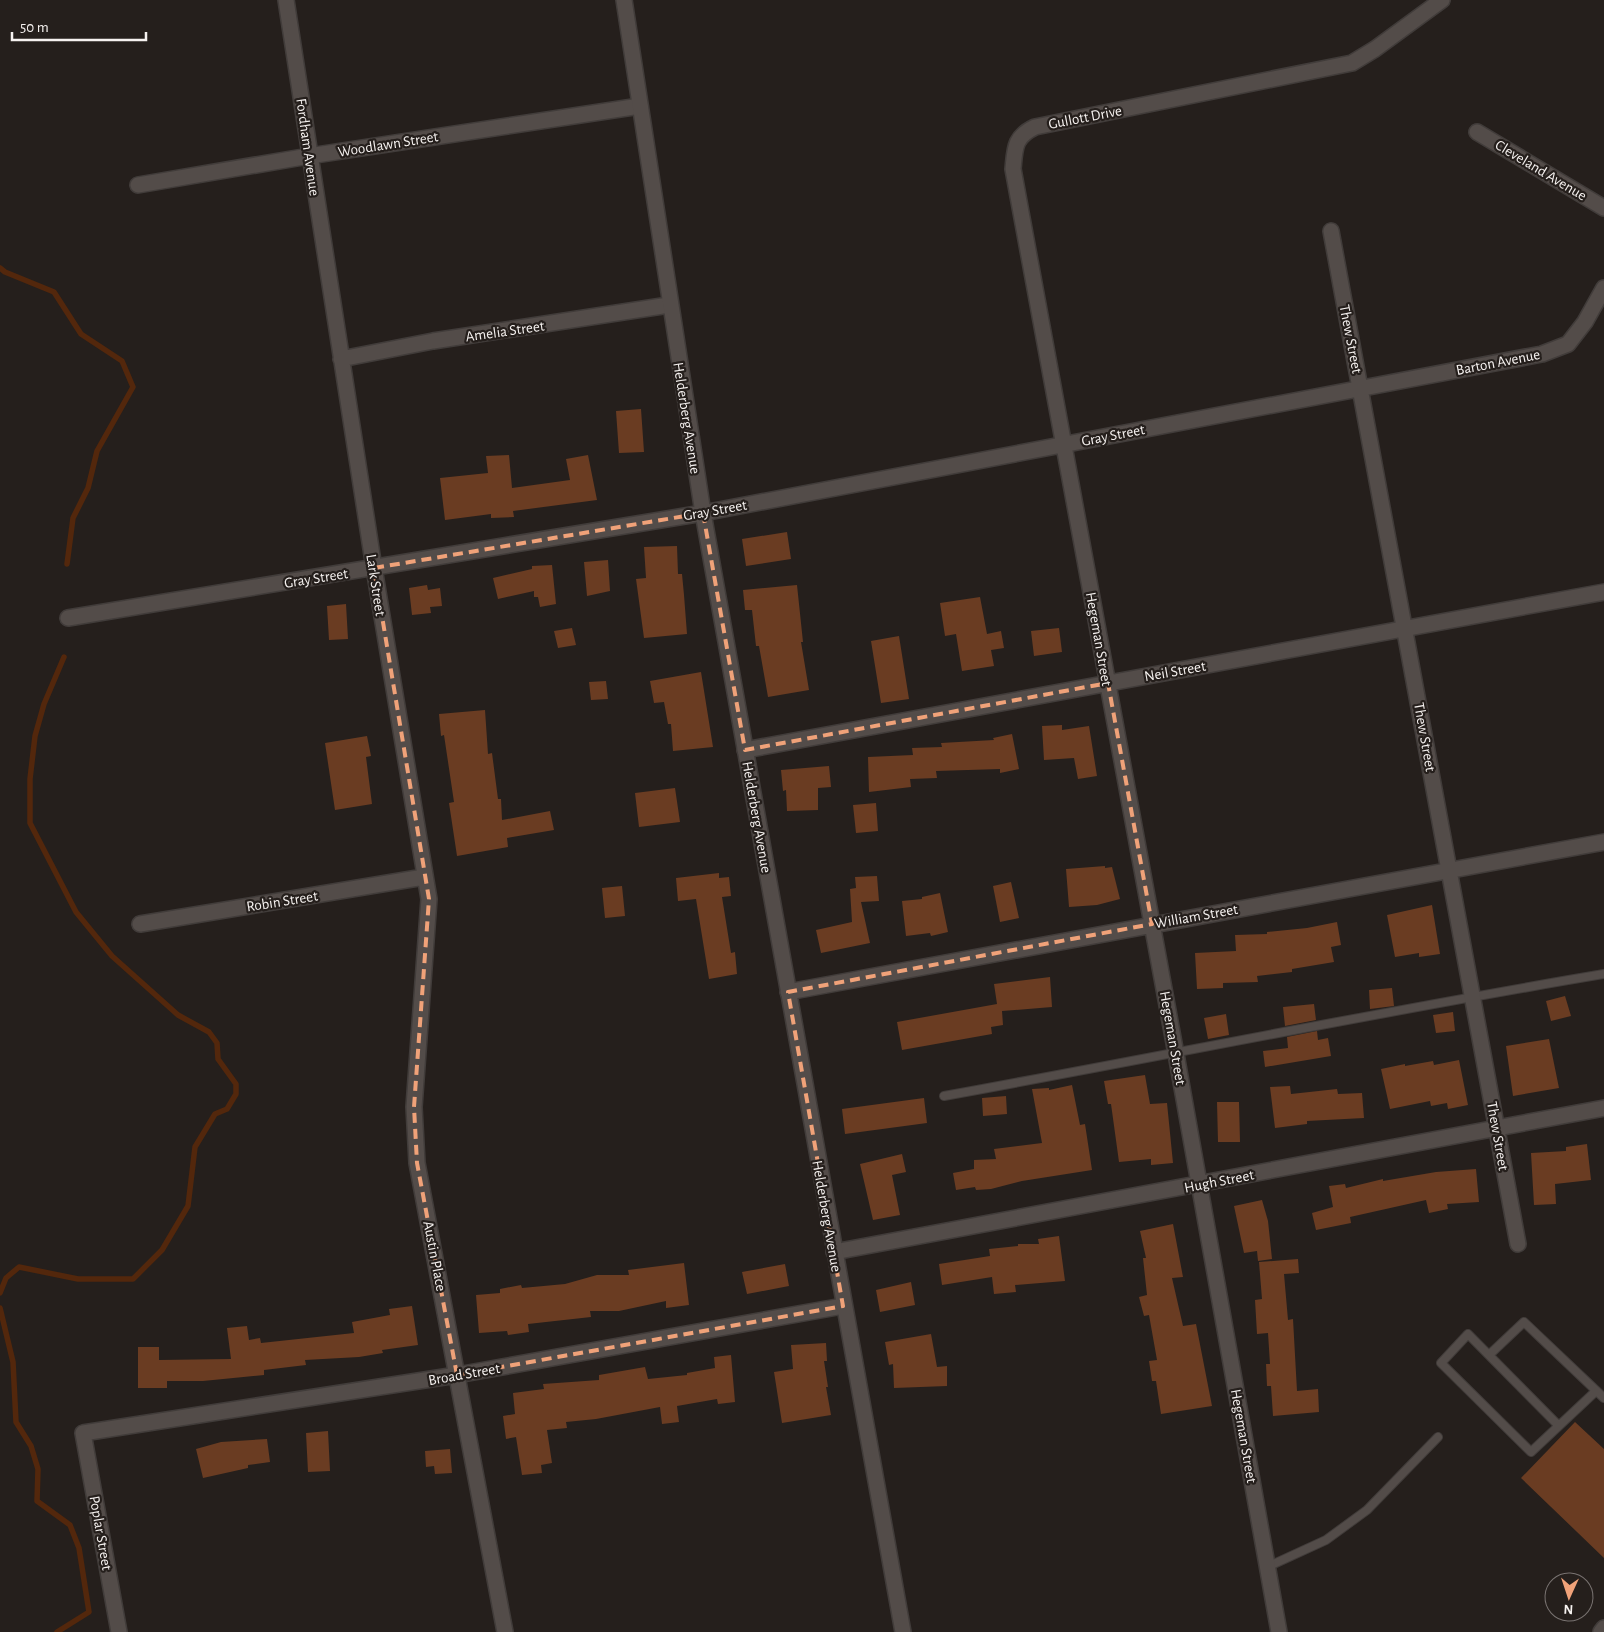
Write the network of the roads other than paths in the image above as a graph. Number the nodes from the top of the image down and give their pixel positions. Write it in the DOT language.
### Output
graph roads {
  1 [pos="286,0"];
  2 [pos="624,0"];
  3 [pos="1442,0"];
  4 [pos="640,106"];
  5 [pos="1477,132"];
  6 [pos="309,156"];
  7 [pos="138,185"];
  8 [pos="1604,208"];
  9 [pos="1331,230"];
  10 [pos="1604,288"];
  11 [pos="330,293"];
  12 [pos="669,304"];
  13 [pos="341,359"];
  14 [pos="1361,389"];
  15 [pos="1063,444"];
  16 [pos="703,513"];
  17 [pos="374,568"];
  18 [pos="1604,592"];
  19 [pos="68,618"];
  20 [pos="1405,628"];
  21 [pos="1108,683"];
  22 [pos="745,750"];
  23 [pos="1604,842"];
  24 [pos="1449,870"];
  25 [pos="424,877"];
  26 [pos="140,924"];
  27 [pos="1152,924"];
  28 [pos="1604,974"];
  29 [pos="788,992"];
  30 [pos="1472,996"];
  31 [pos="1176,1054"];
  32 [pos="944,1096"];
  33 [pos="1604,1108"];
  34 [pos="1496,1128"];
  35 [pos="1200,1185"];
  36 [pos="1518,1244"];
  37 [pos="834,1252"];
  38 [pos="843,1306"];
  39 [pos="1489,1355"];
  40 [pos="457,1375"];
  41 [pos="1596,1391"];
  42 [pos="1604,1398"];
  43 [pos="1559,1426"];
  44 [pos="83,1433"];
  45 [pos="1438,1437"];
  46 [pos="1267,1567"];
  47 [pos="1604,1628"];
  48 [pos="119,1632"];
  49 [pos="505,1632"];
  50 [pos="903,1632"];
  51 [pos="1279,1632"];
  52 [pos="1601,1632"];
  1 -- 6 [label="street, Fordham Avenue"];
  2 -- 4 [label="street, Helderberg Avenue"];
  3 -- 15 [label="street, Gullott Drive"];
  4 -- 6 [label="street, Woodlawn Street"];
  4 -- 12 [label="street, Helderberg Avenue"];
  5 -- 8 [label="street, Cleveland Avenue"];
  6 -- 7 [label="street, Woodlawn Street"];
  6 -- 11 [label="street, Fordham Avenue"];
  9 -- 14 [label="street, Thew Street"];
  10 -- 14 [label="street, Barton Avenue"];
  11 -- 13 [label="street, Lark Street"];
  12 -- 13 [label="street, Amelia Street"];
  12 -- 16 [label="street, Helderberg Avenue"];
  13 -- 17 [label="street, Lark Street"];
  14 -- 15 [label="street, Gray Street"];
  14 -- 20 [label="street, Thew Street"];
  15 -- 16 [label="street, Gray Street"];
  15 -- 21 [label="street, Hegeman Street"];
  16 -- 17 [label="street, Gray Street"];
  16 -- 22 [label="street, Helderberg Avenue"];
  17 -- 19 [label="street, Gray Street"];
  17 -- 25 [label="street, Lark Street"];
  18 -- 20 [label="street, Neil Street"];
  20 -- 21 [label="street, Neil Street"];
  20 -- 24 [label="street, Thew Street"];
  21 -- 22 [label="street, Neil Street"];
  21 -- 27 [label="street, Hegeman Street"];
  22 -- 29 [label="street, Helderberg Avenue"];
  23 -- 24 [label="street, William Street"];
  24 -- 27 [label="street, William Street"];
  24 -- 30 [label="street, Thew Street"];
  25 -- 26 [label="street, Robin Street"];
  25 -- 40 [label="street, Austin Place"];
  27 -- 29 [label="street, William Street"];
  27 -- 31 [label="street, Hegeman Street"];
  28 -- 30 [label="lane"];
  29 -- 37 [label="street, Helderberg Avenue"];
  30 -- 31 [label="lane"];
  30 -- 34 [label="street, Thew Street"];
  31 -- 32 [label="lane"];
  31 -- 35 [label="street, Hegeman Street"];
  33 -- 34 [label="street, Hugh Street"];
  34 -- 35 [label="street, Hugh Street"];
  34 -- 36 [label="street, Thew Street"];
  35 -- 37 [label="street, Hugh Street"];
  35 -- 46 [label="street, Hegeman Street"];
  37 -- 38 [label="street, Helderberg Avenue"];
  38 -- 40 [label="street, Broad Street"];
  38 -- 50 [label="street, Helderberg Avenue"];
  39 -- 41 [label="lane"];
  39 -- 43 [label="lane"];
  39 -- 43 [label="lane"];
  40 -- 44 [label="street, Broad Street"];
  40 -- 49 [label="street, Austin Place"];
  41 -- 42 [label="lane"];
  41 -- 43 [label="lane"];
  44 -- 48 [label="street, Poplar Street"];
  45 -- 46 [label="lane"];
  46 -- 51 [label="street, Hegeman Street"];
  47 -- 52 [label="street"];
}
